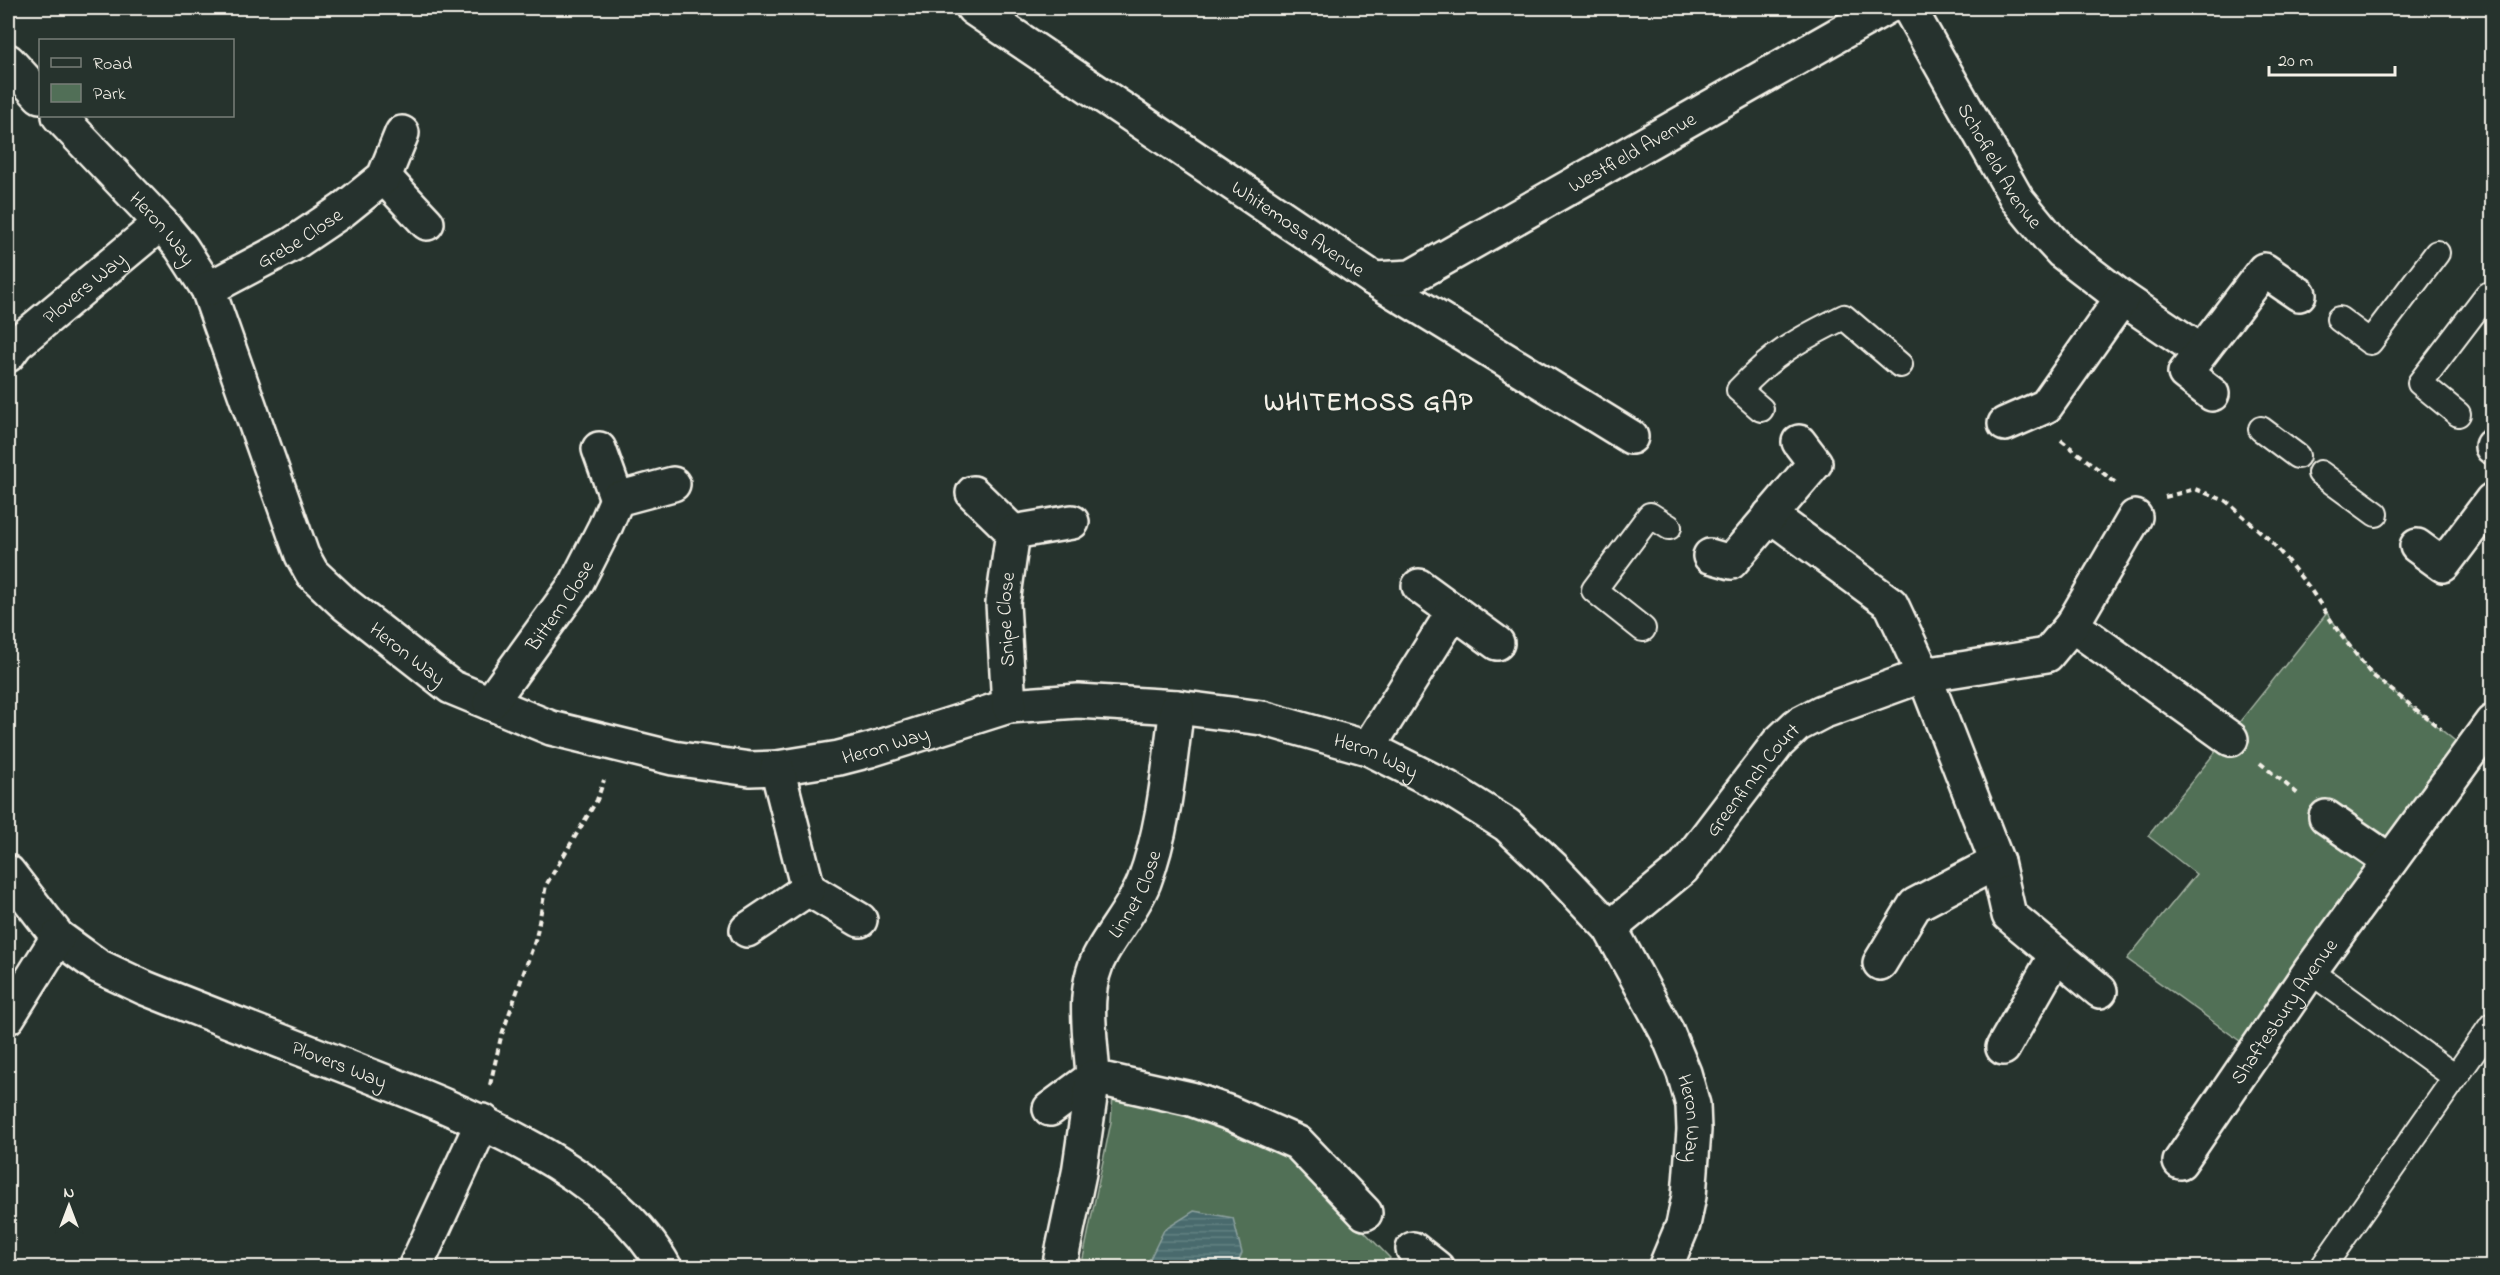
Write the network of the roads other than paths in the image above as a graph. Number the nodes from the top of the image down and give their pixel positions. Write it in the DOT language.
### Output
graph roads {
  1 [pos="973,8"];
  2 [pos="1885,8"];
  3 [pos="1909,8"];
  4 [pos="8,62"];
  5 [pos="39,95"];
  6 [pos="60,117"];
  7 [pos="402,133"];
  8 [pos="384,177"];
  9 [pos="161,223"];
  10 [pos="427,223"];
  11 [pos="2437,253"];
  12 [pos="1374,279"];
  13 [pos="208,290"];
  14 [pos="2299,294"];
  15 [pos="2487,295"];
  16 [pos="2122,298"];
  17 [pos="2339,319"];
  18 [pos="2200,351"];
  19 [pos="8,355"];
  20 [pos="1900,366"];
  21 [pos="2212,394"];
  22 [pos="1761,409"];
  23 [pos="2458,414"];
  24 [pos="2005,424"];
  25 [pos="2261,429"];
  26 [pos="1631,437"];
  27 [pos="1799,442"];
  28 [pos="599,449"];
  29 [pos="2297,456"];
  30 [pos="2320,472"];
  31 [pos="673,484"];
  32 [pos="973,493"];
  33 [pos="617,499"];
  34 [pos="2144,508"];
  35 [pos="2490,509"];
  36 [pos="2376,514"];
  37 [pos="1770,515"];
  38 [pos="1072,522"];
  39 [pos="1669,527"];
  40 [pos="1013,532"];
  41 [pos="2417,546"];
  42 [pos="1710,556"];
  43 [pos="1419,586"];
  44 [pos="1454,611"];
  45 [pos="2072,625"];
  46 [pos="1643,629"];
  47 [pos="1497,643"];
  48 [pos="1924,675"];
  49 [pos="490,704"];
  50 [pos="1009,706"];
  51 [pos="1177,707"];
  52 [pos="2493,722"];
  53 [pos="2231,739"];
  54 [pos="1368,748"];
  55 [pos="777,768"];
  56 [pos="2326,817"];
  57 [pos="2390,861"];
  58 [pos="1997,862"];
  59 [pos="8,872"];
  60 [pos="808,889"];
  61 [pos="860,920"];
  62 [pos="1610,928"];
  63 [pos="747,930"];
  64 [pos="58,937"];
  65 [pos="2056,955"];
  66 [pos="1880,963"];
  67 [pos="2310,971"];
  68 [pos="2100,991"];
  69 [pos="8,1017"];
  70 [pos="2493,1025"];
  71 [pos="2003,1048"];
  72 [pos="1092,1077"];
  73 [pos="2455,1077"];
  74 [pos="1050,1109"];
  75 [pos="483,1121"];
  76 [pos="2180,1162"];
  77 [pos="1365,1213"];
  78 [pos="415,1268"];
  79 [pos="665,1268"];
  80 [pos="1059,1268"];
  81 [pos="1665,1268"];
  82 [pos="2322,1268"];
  1 -- 12 [label="street, Whitemoss Avenue"];
  2 -- 12 [label="street, Westfield Avenue"];
  3 -- 16 [label="street, Schofield Avenue"];
  4 -- 5 [label="street"];
  6 -- 9 [label="street, Heron Way"];
  7 -- 8 [label="street, Grebe Close"];
  8 -- 10 [label="street"];
  8 -- 13 [label="street, Grebe Close"];
  9 -- 13 [label="street, Heron Way"];
  9 -- 19 [label="street, Plovers Way"];
  11 -- 17 [label="lane"];
  12 -- 26 [label="street, Whitemoss Avenue"];
  13 -- 49 [label="street, Heron Way"];
  14 -- 18 [label="street"];
  15 -- 23 [label="lane"];
  16 -- 18 [label="street, Schofield Avenue"];
  16 -- 24 [label="street"];
  18 -- 21 [label="street"];
  20 -- 22 [label="lane"];
  25 -- 29 [label="lane"];
  27 -- 37 [label="street"];
  28 -- 33 [label="street"];
  30 -- 36 [label="lane"];
  31 -- 33 [label="street"];
  32 -- 40 [label="street"];
  33 -- 49 [label="street, Bittern Close"];
  34 -- 45 [label="street, Greenfinch Court"];
  35 -- 41 [label="street"];
  37 -- 42 [label="street"];
  37 -- 48 [label="street"];
  38 -- 40 [label="street"];
  39 -- 46 [label="lane"];
  40 -- 50 [label="street, Snipe Close"];
  43 -- 44 [label="street"];
  44 -- 47 [label="street"];
  44 -- 54 [label="street"];
  45 -- 48 [label="street, Greenfinch Court"];
  45 -- 53 [label="street"];
  48 -- 58 [label="street"];
  48 -- 62 [label="street, Greenfinch Court"];
  49 -- 55 [label="street, Heron Way"];
  50 -- 51 [label="street, Heron Way"];
  50 -- 55 [label="street, Heron Way"];
  51 -- 54 [label="street, Heron Way"];
  51 -- 72 [label="street, Linnet Close"];
  52 -- 57 [label="street, Shaftesbury Avenue"];
  54 -- 62 [label="street, Heron Way"];
  55 -- 60 [label="street"];
  56 -- 57 [label="street"];
  57 -- 67 [label="street, Shaftesbury Avenue"];
  58 -- 65 [label="street"];
  58 -- 66 [label="street"];
  59 -- 64 [label="street, Plovers Way"];
  60 -- 61 [label="street"];
  60 -- 63 [label="street"];
  62 -- 81 [label="street, Heron Way"];
  64 -- 69 [label="street"];
  64 -- 75 [label="street, Plovers Way"];
  65 -- 68 [label="street"];
  65 -- 71 [label="street"];
  67 -- 73 [label="lane"];
  67 -- 76 [label="street, Shaftesbury Avenue"];
  70 -- 73 [label="lane"];
  72 -- 74 [label="street"];
  72 -- 77 [label="street"];
  72 -- 80 [label="street, Linnet Close"];
  73 -- 82 [label="lane"];
  75 -- 78 [label="street"];
  75 -- 79 [label="street, Plovers Way"];
}
